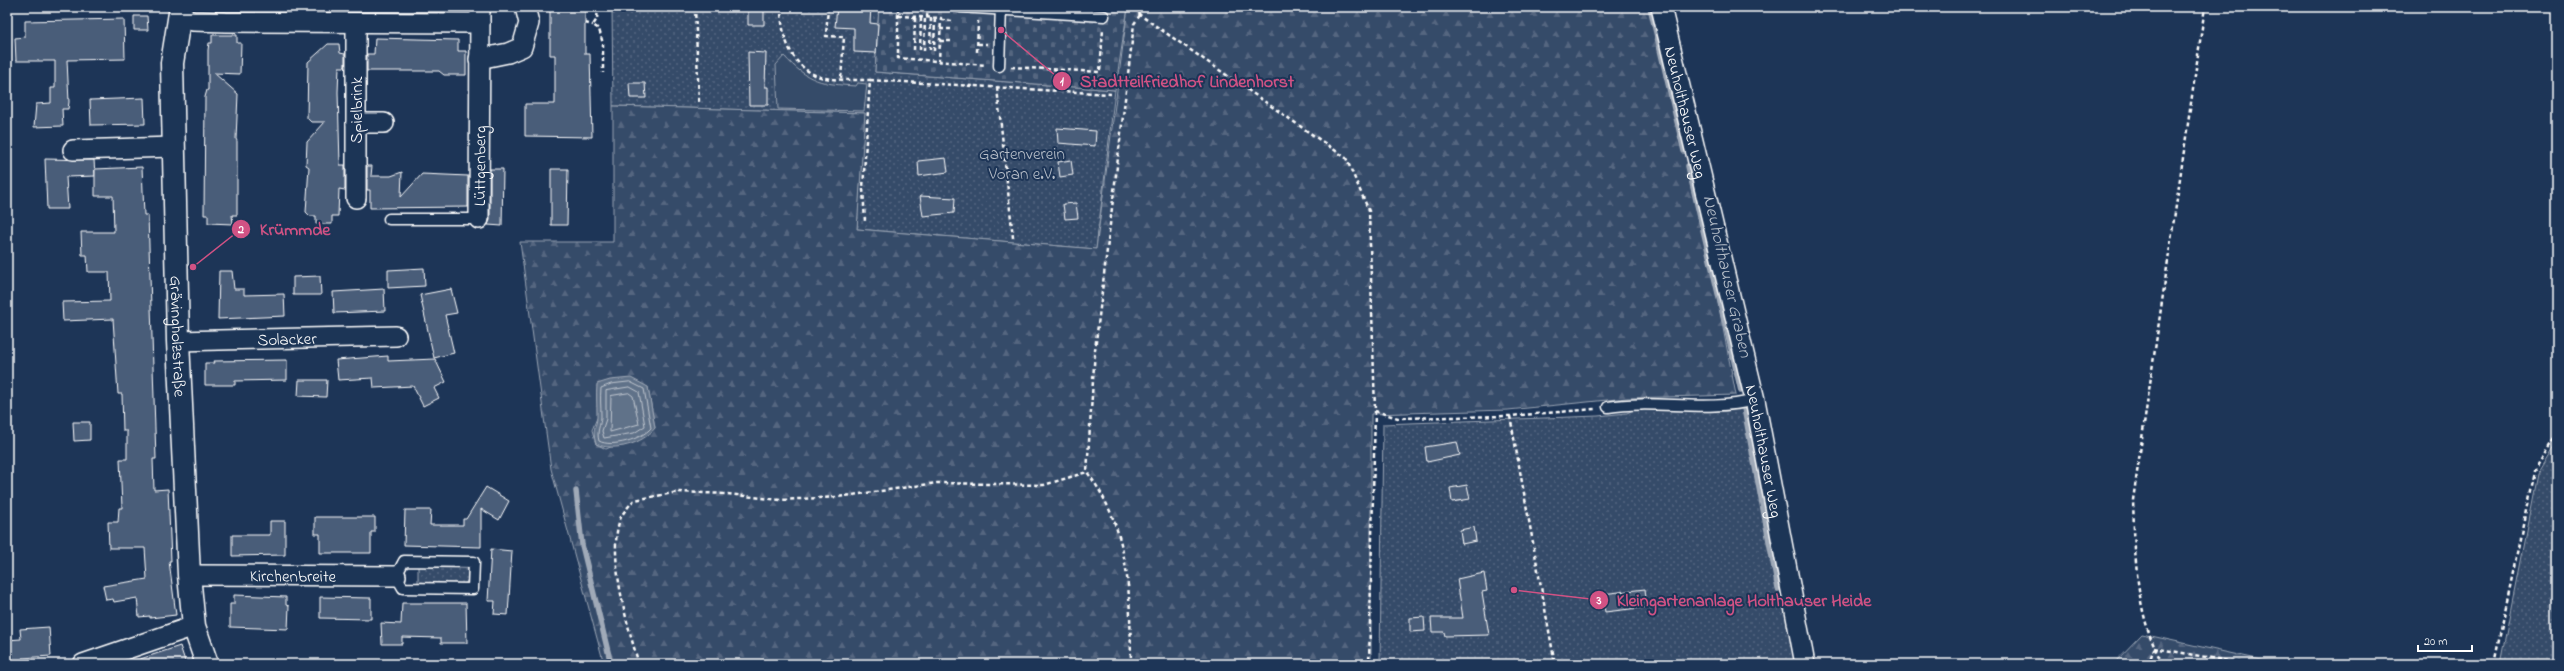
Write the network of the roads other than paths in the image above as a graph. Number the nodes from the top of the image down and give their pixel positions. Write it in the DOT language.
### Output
graph roads {
  1 [pos="525,7"];
  2 [pos="960,7"];
  3 [pos="1661,7"];
  4 [pos="1001,9"];
  5 [pos="180,12"];
  6 [pos="289,15"];
  7 [pos="480,15"];
  8 [pos="1104,16"];
  9 [pos="356,23"];
  10 [pos="479,59"];
  11 [pos="999,66"];
  12 [pos="356,123"];
  13 [pos="384,123"];
  14 [pos="173,147"];
  15 [pos="73,150"];
  16 [pos="356,198"];
  17 [pos="389,219"];
  18 [pos="478,219"];
  19 [pos="396,336"];
  20 [pos="178,341"];
  21 [pos="1755,400"];
  22 [pos="1608,407"];
  23 [pos="190,575"];
  24 [pos="396,576"];
  25 [pos="194,626"];
  26 [pos="84,664"];
  27 [pos="207,664"];
  28 [pos="1805,664"];
  1 -- 10 [label="street"];
  2 -- 4 [label="lane"];
  3 -- 21 [label="street, Neuholthauser Weg"];
  4 -- 8 [label="lane"];
  4 -- 11 [label="lane"];
  5 -- 6 [label="street, Lüttgenberg"];
  5 -- 14 [label="main road, Grävingholzstraße"];
  6 -- 9 [label="street, Lüttgenberg"];
  7 -- 9 [label="street, Lüttgenberg"];
  7 -- 10 [label="street, Lüttgenberg"];
  9 -- 12 [label="street, Spielbrink"];
  10 -- 18 [label="street, Lüttgenberg"];
  12 -- 13 [label="street"];
  12 -- 16 [label="street, Spielbrink"];
  14 -- 15 [label="street"];
  14 -- 20 [label="main road, Grävingholzstraße"];
  17 -- 18 [label="lane, Lüttgenberg"];
  19 -- 20 [label="street, Solacker"];
  20 -- 23 [label="main road, Grävingholzstraße"];
  21 -- 22 [label="lane"];
  21 -- 28 [label="street, Neuholthauser Weg"];
  23 -- 24 [label="street, Kirchenbreite"];
  23 -- 25 [label="main road, Grävingholzstraße"];
  24 -- 24 [label="lane"];
  25 -- 26 [label="street"];
  25 -- 27 [label="main road, Grävingholzstraße"];
}
